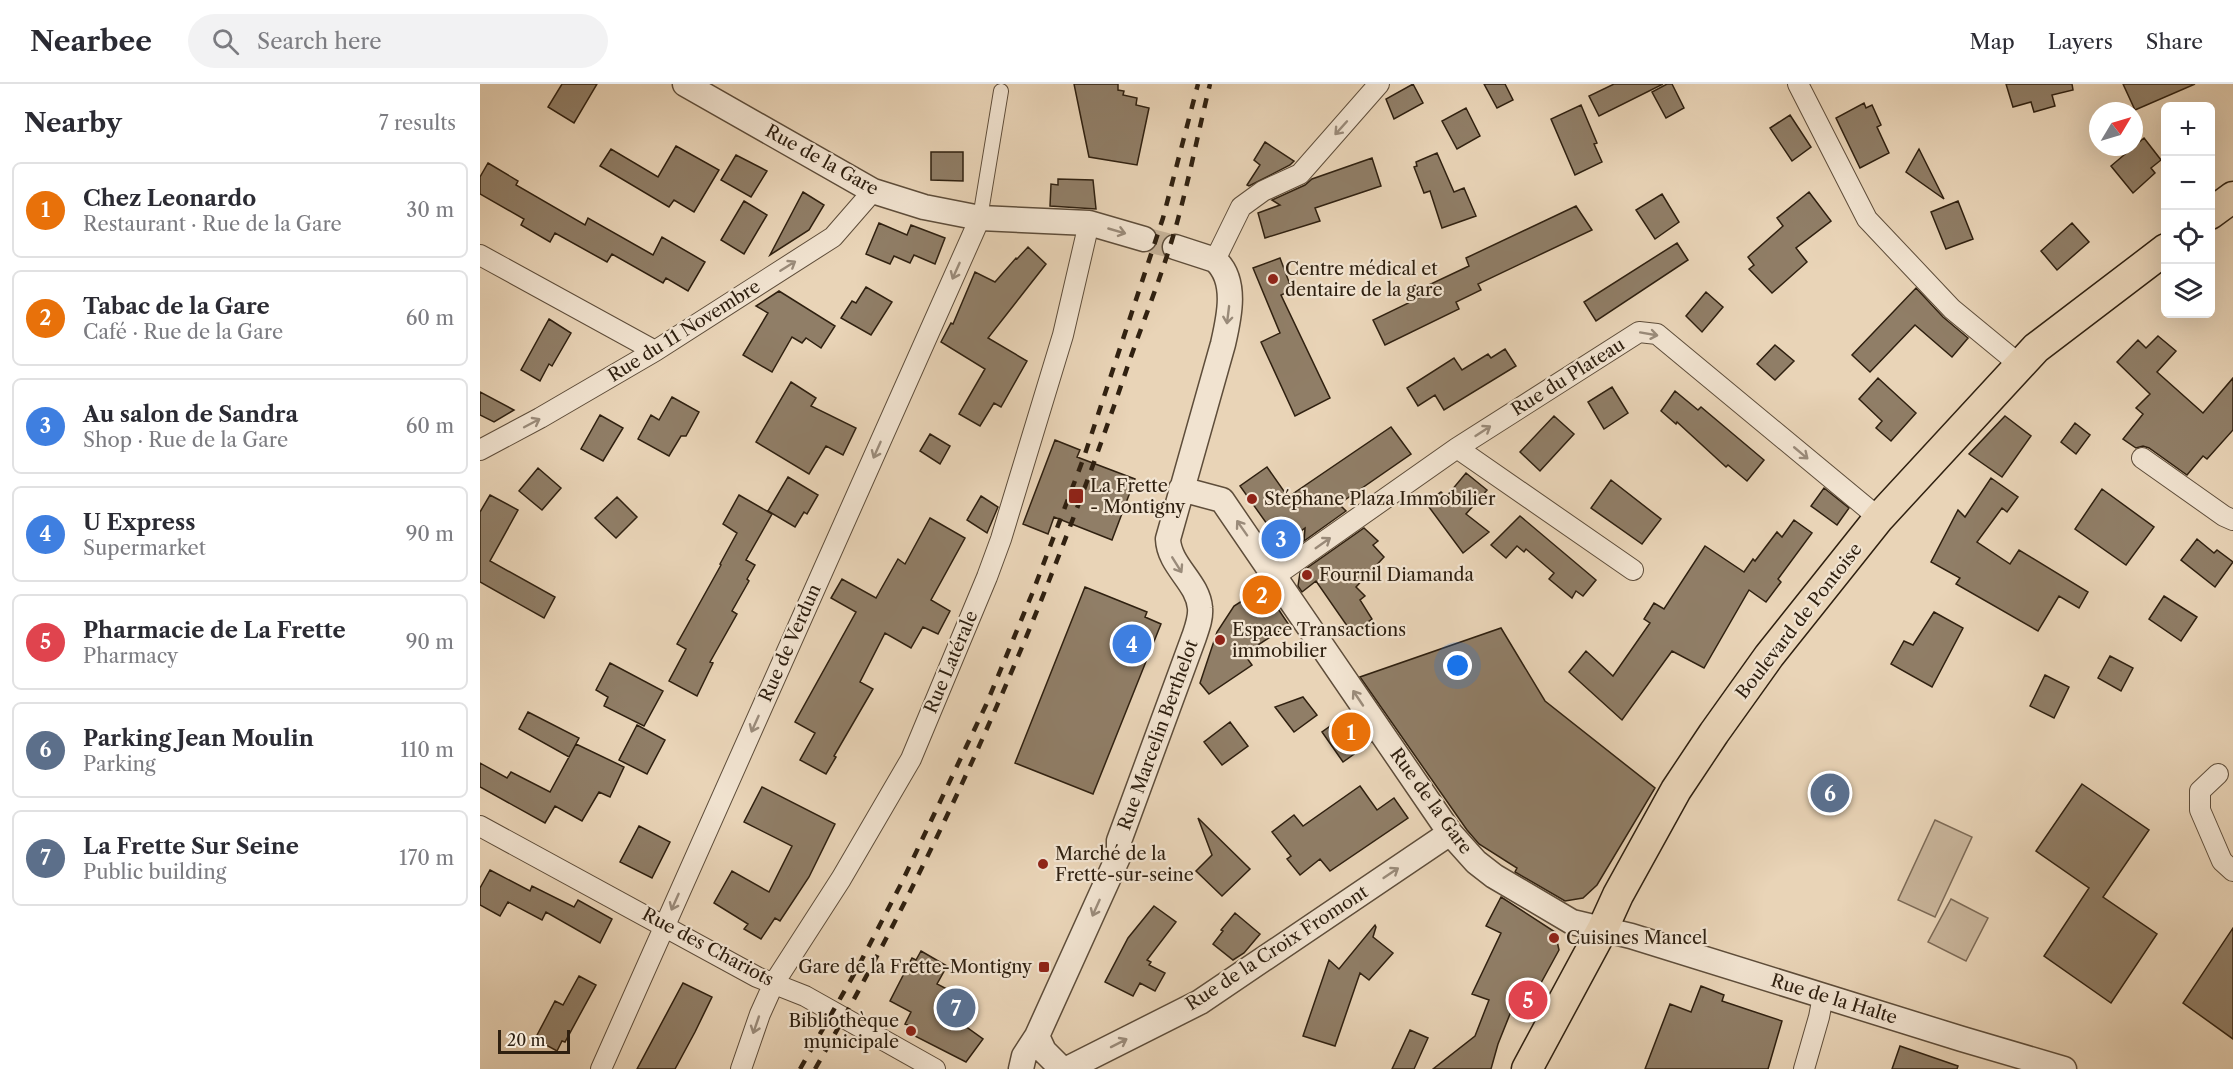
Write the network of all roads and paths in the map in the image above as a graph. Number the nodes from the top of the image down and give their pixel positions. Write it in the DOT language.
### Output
graph roads {
  1 [pos="686,84"];
  2 [pos="1379,84"];
  3 [pos="1798,84"];
  4 [pos="1001,91"];
  5 [pos="873,191"];
  6 [pos="2233,197"];
  7 [pos="2215,211"];
  8 [pos="980,218"];
  9 [pos="1089,223"];
  10 [pos="1144,239"];
  11 [pos="1175,247"];
  12 [pos="2161,253"];
  13 [pos="480,255"];
  14 [pos="1215,260"];
  15 [pos="655,351"];
  16 [pos="2020,365"];
  17 [pos="1457,448"];
  18 [pos="480,450"];
  19 [pos="2142,458"];
  20 [pos="1181,489"];
  21 [pos="1879,518"];
  22 [pos="2233,520"];
  23 [pos="1633,570"];
  24 [pos="1275,576"];
  25 [pos="2218,774"];
  26 [pos="480,826"];
  27 [pos="1450,833"];
  28 [pos="2233,871"];
  29 [pos="665,925"];
  30 [pos="1603,928"];
  31 [pos="774,983"];
  32 [pos="1823,996"];
  33 [pos="1038,1036"];
  34 [pos="909,1064"];
  35 [pos="601,1069"];
  36 [pos="741,1069"];
  37 [pos="935,1069"];
  38 [pos="1021,1069"];
  39 [pos="1062,1069"];
  40 [pos="1067,1069"];
  41 [pos="1527,1069"];
  42 [pos="1803,1069"];
  43 [pos="2064,1069"];
  1 -- 5 [label="street, Rue de la Gare"];
  2 -- 14 [label="street, one-way"];
  3 -- 16 [label="street"];
  4 -- 8 [label="street"];
  5 -- 8 [label="street, Rue de la Gare"];
  15 -- 5 [label="street, Rue du 11 Novembre, one-way"];
  6 -- 7 [label="main road"];
  8 -- 9 [label="street, Rue de la Gare"];
  8 -- 29 [label="street, Rue de Verdun, one-way"];
  9 -- 10 [label="street, Rue de la Gare, one-way"];
  9 -- 31 [label="street, Rue Latérale"];
  11 -- 14 [label="street"];
  12 -- 16 [label="main road, Boulevard de Pontoise"];
  13 -- 15 [label="street"];
  14 -- 20 [label="street, one-way"];
  18 -- 15 [label="street, Rue du 11 Novembre, one-way"];
  16 -- 21 [label="main road, Boulevard de Pontoise"];
  17 -- 21 [label="street, Rue du Plateau, one-way"];
  17 -- 23 [label="street"];
  24 -- 17 [label="street, Rue du Plateau, one-way"];
  19 -- 22 [label="street"];
  24 -- 20 [label="street, Rue de la Gare, one-way"];
  20 -- 33 [label="street, Rue Marcelin Berthelot, one-way"];
  21 -- 30 [label="main road, Boulevard de Pontoise"];
  27 -- 24 [label="street, Rue de la Gare, one-way"];
  25 -- 28 [label="street"];
  26 -- 29 [label="street, Rue des Chariots"];
  27 -- 30 [label="street, Rue de la Gare"];
  40 -- 27 [label="street, Rue de la Croix Fromont, one-way"];
  29 -- 31 [label="street, Rue des Chariots"];
  29 -- 35 [label="street, Rue de Verdun"];
  30 -- 32 [label="street, Rue de la Halte"];
  30 -- 41 [label="main road, Boulevard de Pontoise"];
  31 -- 34 [label="street, Rue des Chariots"];
  31 -- 36 [label="street, Rue Latérale, one-way"];
  32 -- 42 [label="street"];
  32 -- 43 [label="street, Rue de la Halte"];
  33 -- 38 [label="street, Rue Marcelin Berthelot"];
  33 -- 39 [label="street"];
  34 -- 37 [label="street, Rue des Chariots"];
}
